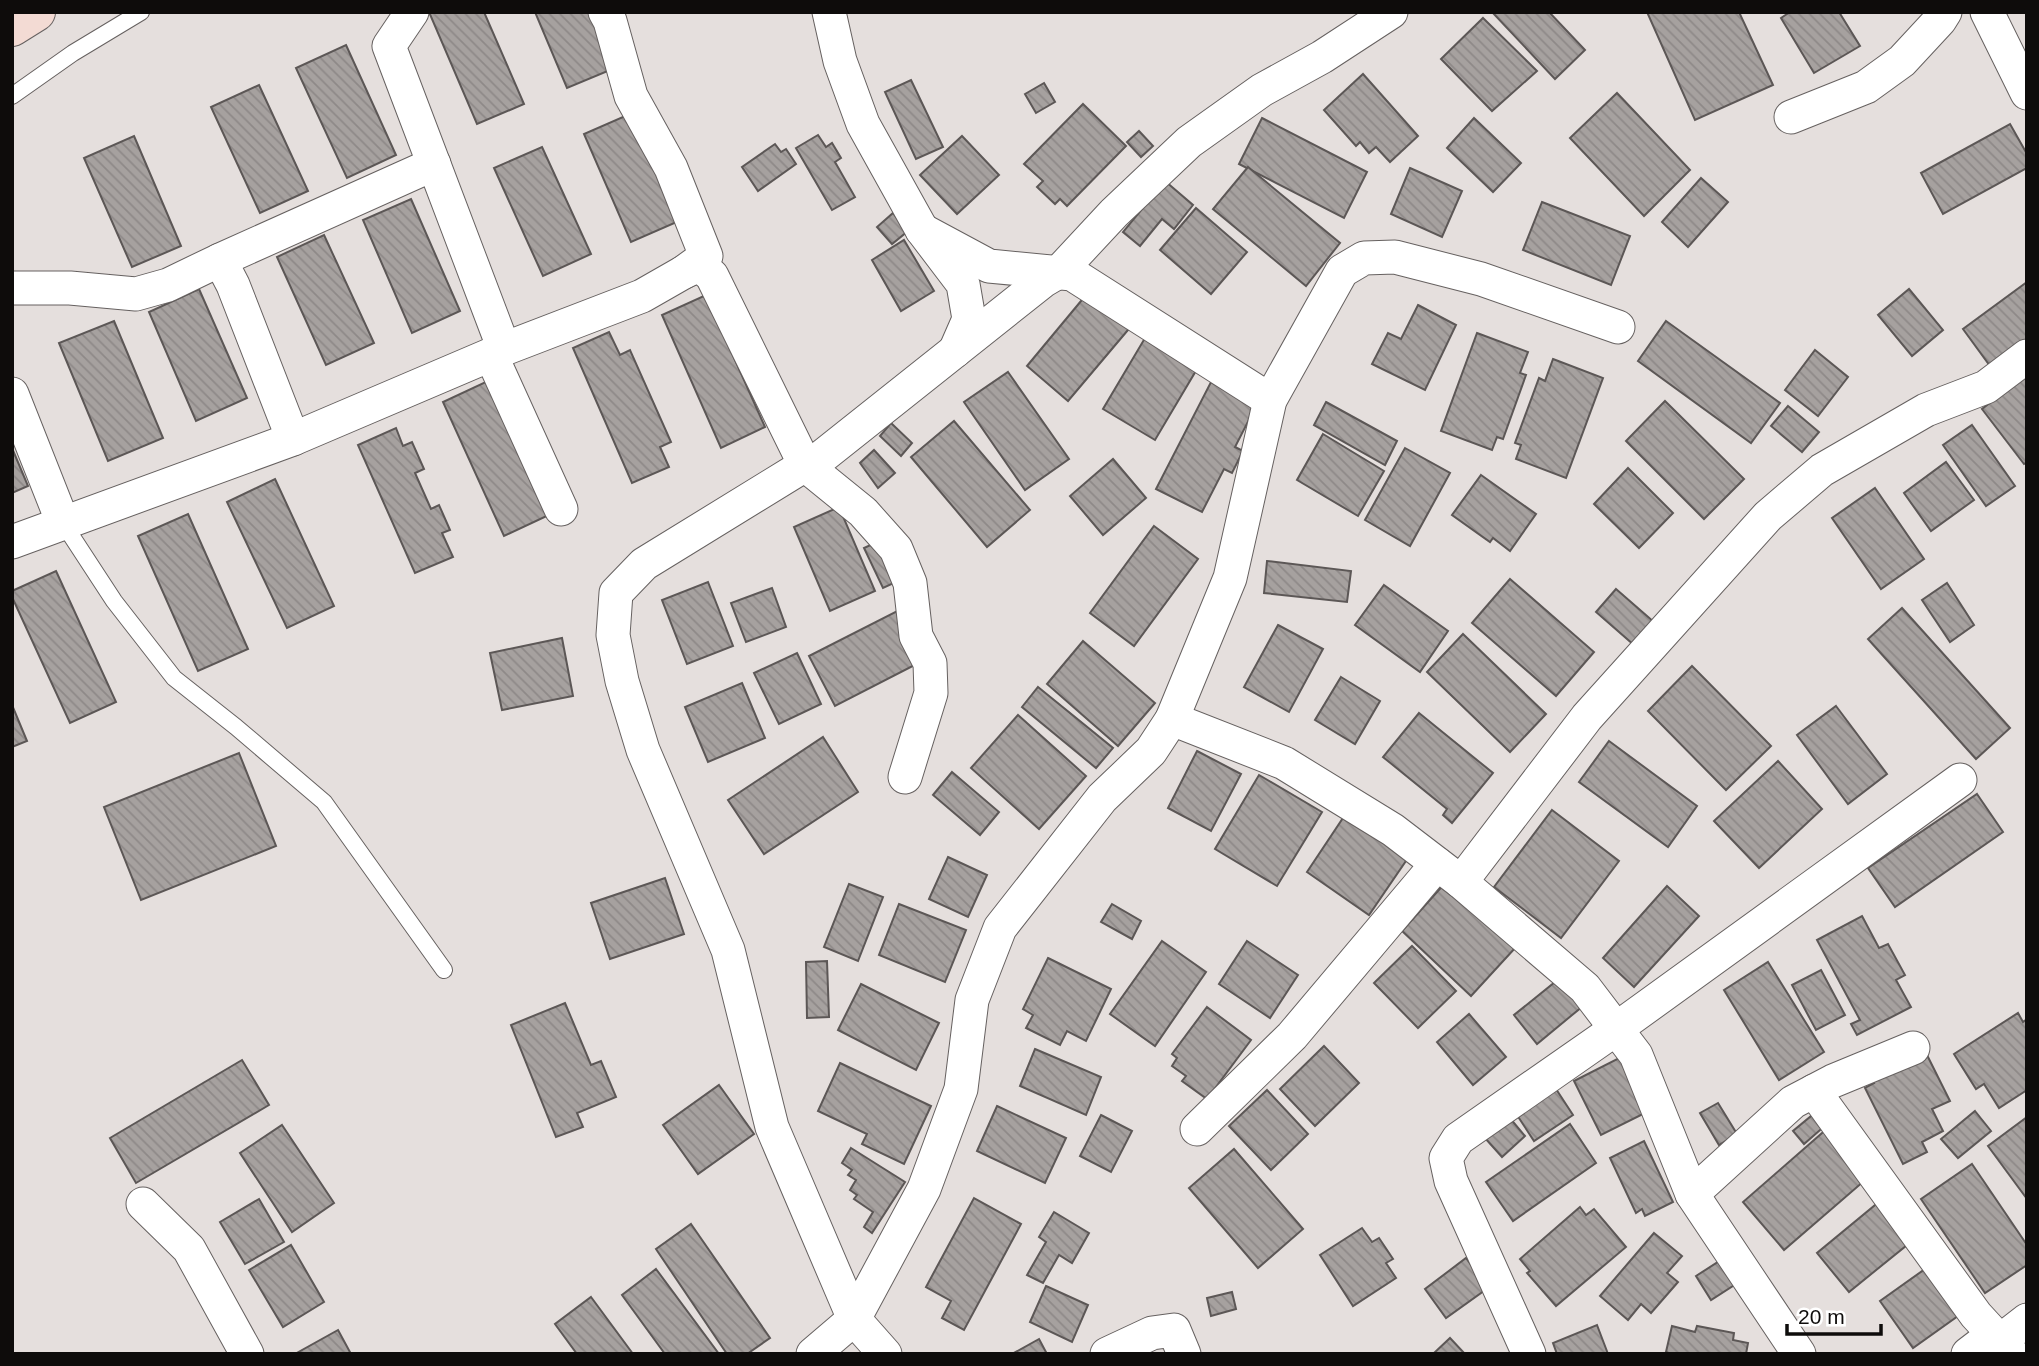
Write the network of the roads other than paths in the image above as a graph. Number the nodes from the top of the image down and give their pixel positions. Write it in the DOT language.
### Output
graph roads {
  1 [pos="36,12"];
  2 [pos="141,12"];
  3 [pos="412,12"];
  4 [pos="606,12"];
  5 [pos="829,12"];
  6 [pos="1391,12"];
  7 [pos="1945,12"];
  8 [pos="1987,12"];
  9 [pos="12,27"];
  10 [pos="2027,93"];
  11 [pos="12,96"];
  12 [pos="1791,117"];
  13 [pos="434,164"];
  14 [pos="922,230"];
  15 [pos="220,260"];
  16 [pos="1059,271"];
  17 [pos="684,272"];
  18 [pos="12,288"];
  19 [pos="1618,327"];
  20 [pos="955,351"];
  21 [pos="498,352"];
  22 [pos="2027,356"];
  23 [pos="12,394"];
  24 [pos="1270,400"];
  25 [pos="293,439"];
  26 [pos="805,465"];
  27 [pos="561,509"];
  28 [pos="63,523"];
  29 [pos="12,542"];
  30 [pos="1172,719"];
  31 [pos="905,777"];
  32 [pos="1959,780"];
  33 [pos="1449,873"];
  34 [pos="444,970"];
  35 [pos="1616,1028"];
  36 [pos="1913,1048"];
  37 [pos="1814,1091"];
  38 [pos="1197,1129"];
  39 [pos="1692,1194"];
  40 [pos="143,1203"];
  41 [pos="854,1319"];
  42 [pos="2027,1320"];
  43 [pos="2006,1348"];
  44 [pos="247,1354"];
  45 [pos="813,1354"];
  46 [pos="885,1354"];
  47 [pos="1107,1354"];
  48 [pos="1184,1354"];
  49 [pos="1530,1354"];
  50 [pos="1799,1354"];
  51 [pos="1968,1354"];
  1 -- 9 [label="main road"];
  2 -- 11 [label="lane"];
  3 -- 13 [label="street"];
  4 -- 17 [label="street"];
  5 -- 14 [label="street"];
  6 -- 16 [label="street"];
  7 -- 12 [label="street"];
  8 -- 10 [label="street"];
  13 -- 15 [label="street"];
  13 -- 21 [label="street"];
  14 -- 16 [label="street"];
  14 -- 20 [label="street"];
  15 -- 18 [label="street"];
  15 -- 25 [label="street"];
  16 -- 20 [label="street"];
  16 -- 24 [label="street"];
  17 -- 21 [label="street"];
  17 -- 26 [label="street"];
  19 -- 24 [label="street"];
  20 -- 26 [label="street"];
  21 -- 25 [label="street"];
  21 -- 27 [label="street"];
  22 -- 33 [label="street"];
  23 -- 28 [label="street"];
  24 -- 30 [label="street"];
  25 -- 28 [label="street"];
  26 -- 31 [label="street"];
  26 -- 41 [label="street"];
  28 -- 29 [label="street"];
  28 -- 34 [label="lane"];
  30 -- 33 [label="street"];
  30 -- 41 [label="street"];
  32 -- 35 [label="street"];
  33 -- 35 [label="street"];
  33 -- 38 [label="street"];
  35 -- 39 [label="street"];
  35 -- 49 [label="street"];
  36 -- 37 [label="street"];
  37 -- 39 [label="street"];
  37 -- 43 [label="street"];
  39 -- 50 [label="street"];
  40 -- 44 [label="street"];
  41 -- 45 [label="street"];
  41 -- 46 [label="street"];
  42 -- 43 [label="street"];
  43 -- 51 [label="street"];
  47 -- 48 [label="street"];
}
